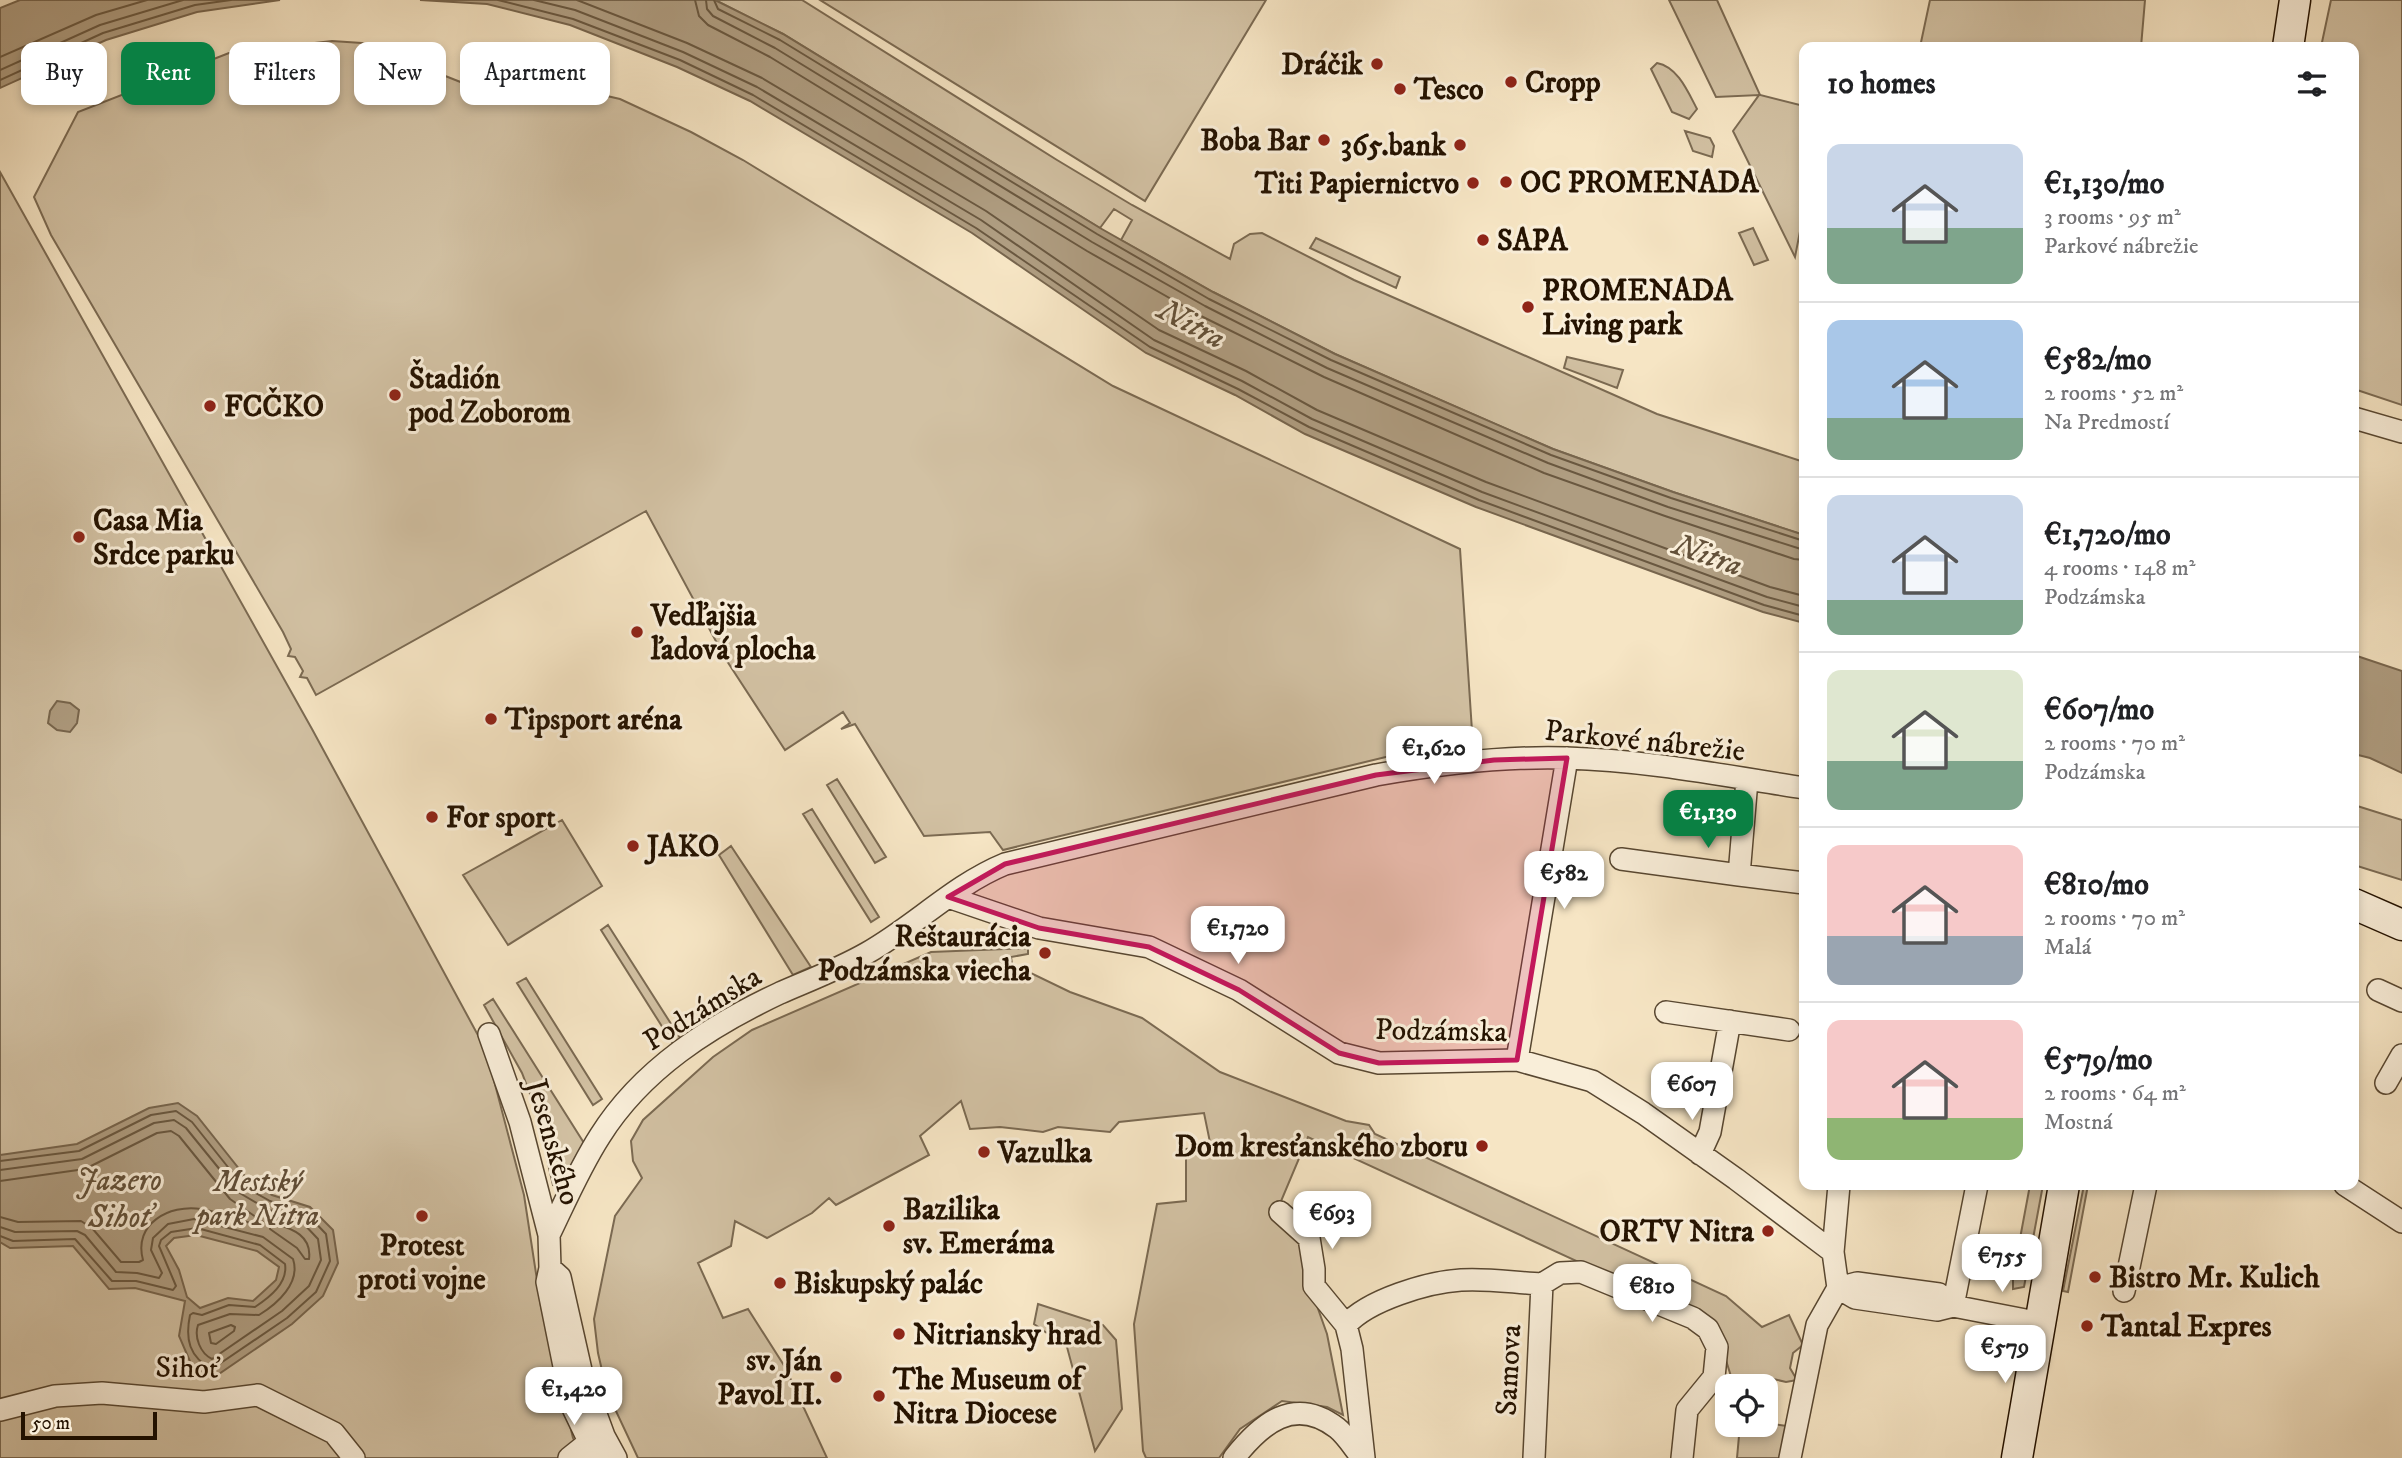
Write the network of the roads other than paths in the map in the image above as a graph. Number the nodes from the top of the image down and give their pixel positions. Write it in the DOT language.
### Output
graph roads {
  1 [pos="2294,1"];
  2 [pos="2289,42"];
  3 [pos="2359,419"];
  4 [pos="2402,432"];
  5 [pos="1567,758"];
  6 [pos="1747,780"];
  7 [pos="1799,787"];
  8 [pos="1069,848"];
  9 [pos="1621,859"];
  10 [pos="1739,875"];
  11 [pos="1799,882"];
  12 [pos="948,897"];
  13 [pos="2359,906"];
  14 [pos="2402,925"];
  15 [pos="2378,990"];
  16 [pos="2402,1001"];
  17 [pos="1666,1012"];
  18 [pos="1730,1021"];
  19 [pos="1789,1030"];
  20 [pos="489,1034"];
  21 [pos="2402,1055"];
  22 [pos="1517,1060"];
  23 [pos="2386,1083"];
  24 [pos="1700,1154"];
  25 [pos="1839,1190"];
  26 [pos="1976,1190"];
  27 [pos="2063,1190"];
  28 [pos="2145,1190"];
  29 [pos="2353,1190"];
  30 [pos="1280,1212"];
  31 [pos="2402,1222"];
  32 [pos="550,1235"];
  33 [pos="1833,1252"];
  34 [pos="1542,1284"];
  35 [pos="1838,1288"];
  36 [pos="2124,1291"];
  37 [pos="1953,1306"];
  38 [pos="2041,1323"];
  39 [pos="1346,1325"];
  40 [pos="0,1410"];
  41 [pos="597,1445"];
  42 [pos="354,1458"];
  43 [pos="569,1458"];
  44 [pos="616,1458"];
  45 [pos="1234,1458"];
  46 [pos="1363,1458"];
  47 [pos="1534,1458"];
  48 [pos="1682,1458"];
  49 [pos="1790,1458"];
  50 [pos="2017,1458"];
  1 -- 2 [label="street"];
  3 -- 4 [label="street"];
  5 -- 6 [label="street, Parkové nábrežie"];
  5 -- 8 [label="street, Parkové nábrežie"];
  5 -- 22 [label="street"];
  6 -- 7 [label="street, Parkové nábrežie"];
  6 -- 10 [label="street"];
  8 -- 12 [label="street, Podzámska"];
  9 -- 10 [label="street"];
  10 -- 11 [label="street"];
  12 -- 22 [label="street, Podzámska"];
  12 -- 32 [label="street, Podzámska"];
  13 -- 14 [label="street"];
  15 -- 16 [label="street"];
  17 -- 18 [label="street"];
  18 -- 19 [label="street"];
  18 -- 24 [label="street"];
  20 -- 32 [label="street, Jesenského"];
  21 -- 23 [label="street"];
  22 -- 24 [label="street, Podzámska"];
  24 -- 33 [label="street, Podzámska"];
  25 -- 33 [label="street"];
  26 -- 37 [label="street"];
  27 -- 38 [label="street"];
  28 -- 36 [label="street"];
  29 -- 31 [label="street"];
  30 -- 39 [label="street"];
  32 -- 41 [label="street, Jesenského"];
  33 -- 35 [label="street"];
  34 -- 39 [label="street"];
  34 -- 47 [label="street, Samova"];
  34 -- 48 [label="street"];
  35 -- 37 [label="street"];
  35 -- 49 [label="street"];
  37 -- 38 [label="street"];
  38 -- 50 [label="street"];
  39 -- 46 [label="street"];
  40 -- 42 [label="street, Sihoť"];
  41 -- 43 [label="street"];
  41 -- 44 [label="street, Jesenského"];
  45 -- 46 [label="street"];
}
